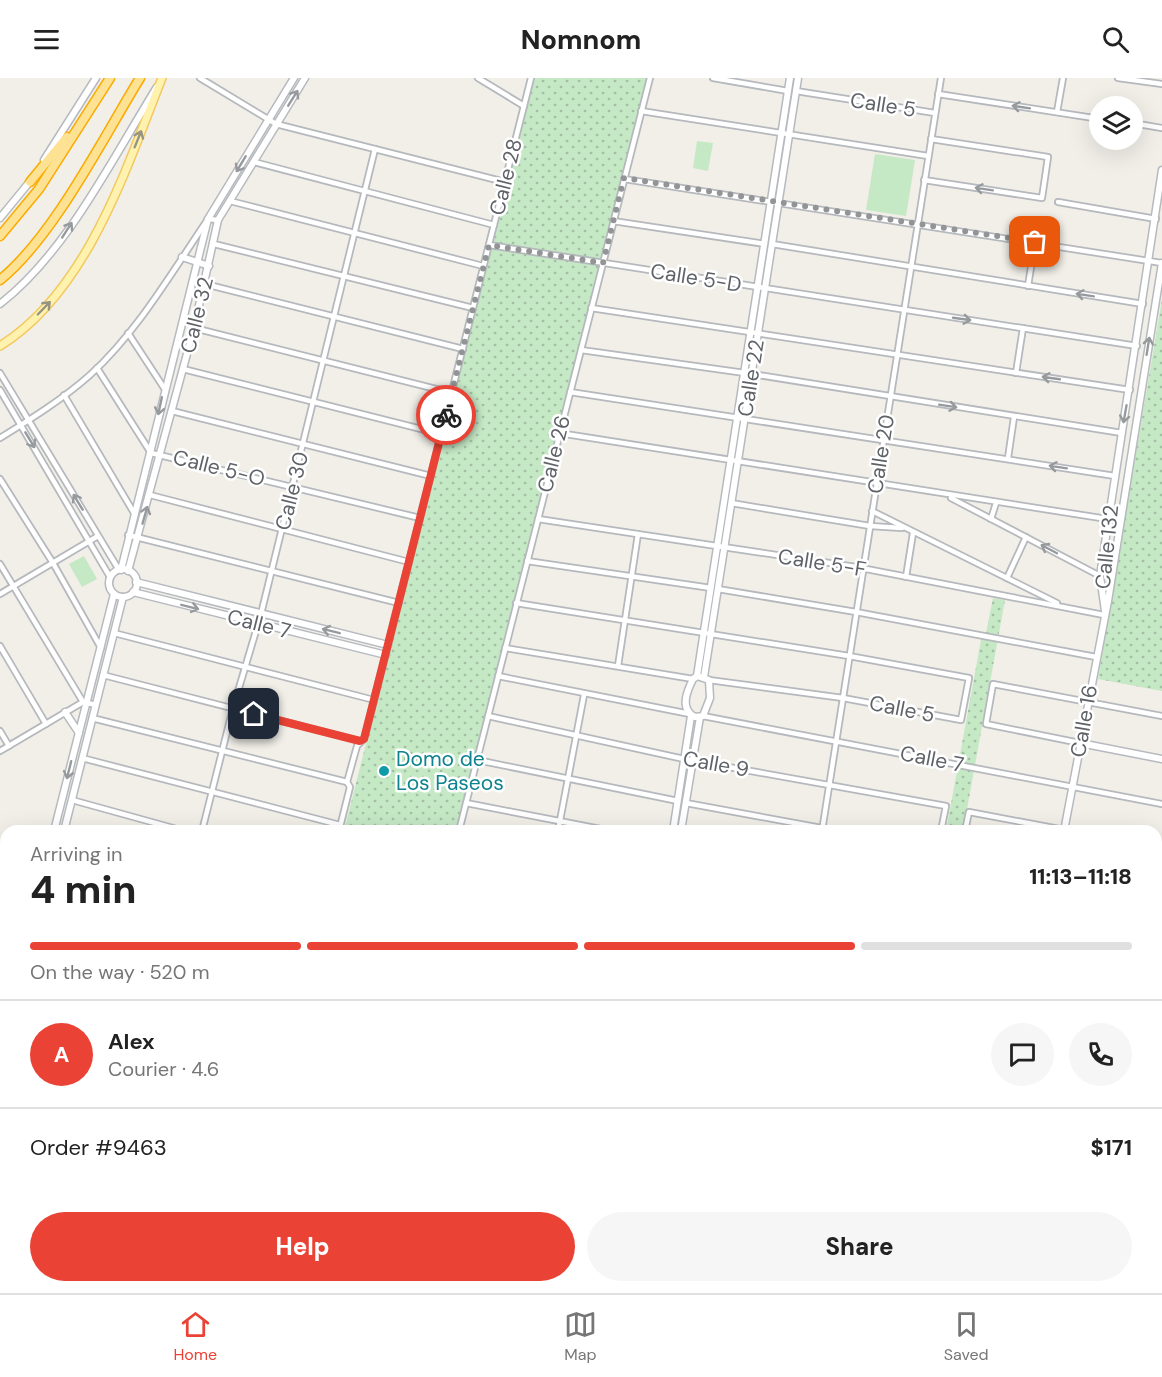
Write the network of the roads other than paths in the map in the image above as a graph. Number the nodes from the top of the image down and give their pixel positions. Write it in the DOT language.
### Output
graph roads {
  1 [pos="96,78"];
  2 [pos="110,78"];
  3 [pos="140,78"];
  4 [pos="162,78"];
  5 [pos="200,78"];
  6 [pos="294,78"];
  7 [pos="305,78"];
  8 [pos="478,78"];
  9 [pos="531,78"];
  10 [pos="650,78"];
  11 [pos="713,78"];
  12 [pos="790,78"];
  13 [pos="798,78"];
  14 [pos="940,78"];
  15 [pos="1063,78"];
  16 [pos="1118,78"];
  17 [pos="1162,84"];
  18 [pos="788,91"];
  19 [pos="796,91"];
  20 [pos="938,94"];
  21 [pos="524,106"];
  22 [pos="91,110"];
  23 [pos="641,111"];
  24 [pos="1057,112"];
  25 [pos="935,113"];
  26 [pos="1089,117"];
  27 [pos="267,119"];
  28 [pos="276,124"];
  29 [pos="1143,125"];
  30 [pos="1162,128"];
  31 [pos="785,134"];
  32 [pos="931,138"];
  33 [pos="375,149"];
  34 [pos="928,156"];
  35 [pos="254,162"];
  36 [pos="1162,170"];
  37 [pos="624,178"];
  38 [pos="924,180"];
  39 [pos="30,182"];
  40 [pos="505,182"];
  41 [pos="365,191"];
  42 [pos="230,201"];
  43 [pos="775,201"];
  44 [pos="1058,202"];
  45 [pos="0,218"];
  46 [pos="208,219"];
  47 [pos="1156,219"];
  48 [pos="218,220"];
  49 [pos="613,221"];
  50 [pos="917,224"];
  51 [pos="494,225"];
  52 [pos="355,233"];
  53 [pos="0,236"];
  54 [pos="1035,242"];
  55 [pos="214,244"];
  56 [pos="768,244"];
  57 [pos="489,245"];
  58 [pos="182,257"];
  59 [pos="1149,261"];
  60 [pos="196,262"];
  61 [pos="603,263"];
  62 [pos="1162,263"];
  63 [pos="209,266"];
  64 [pos="483,266"];
  65 [pos="910,267"];
  66 [pos="344,275"];
  67 [pos="0,280"];
  68 [pos="204,284"];
  69 [pos="1029,286"];
  70 [pos="761,288"];
  71 [pos="0,304"];
  72 [pos="1143,304"];
  73 [pos="473,308"];
  74 [pos="591,308"];
  75 [pos="904,311"];
  76 [pos="336,318"];
  77 [pos="194,328"];
  78 [pos="1023,328"];
  79 [pos="755,331"];
  80 [pos="128,333"];
  81 [pos="0,346"];
  82 [pos="1137,346"];
  83 [pos="463,349"];
  84 [pos="580,350"];
  85 [pos="897,354"];
  86 [pos="325,362"];
  87 [pos="97,368"];
  88 [pos="183,369"];
  89 [pos="0,373"];
  90 [pos="1016,373"];
  91 [pos="748,374"];
  92 [pos="164,388"];
  93 [pos="10,389"];
  94 [pos="1130,390"];
  95 [pos="1,391"];
  96 [pos="570,392"];
  97 [pos="452,393"];
  98 [pos="64,395"];
  99 [pos="890,397"];
  100 [pos="314,403"];
  101 [pos="172,411"];
  102 [pos="1014,417"];
  103 [pos="741,418"];
  104 [pos="28,420"];
  105 [pos="21,425"];
  106 [pos="560,433"];
  107 [pos="1122,433"];
  108 [pos="441,434"];
  109 [pos="0,438"];
  110 [pos="883,439"];
  111 [pos="304,443"];
  112 [pos="151,453"];
  113 [pos="161,454"];
  114 [pos="1008,458"];
  115 [pos="734,461"];
  116 [pos="431,476"];
  117 [pos="1115,476"];
  118 [pos="0,479"];
  119 [pos="876,484"];
  120 [pos="293,487"];
  121 [pos="150,495"];
  122 [pos="947,495"];
  123 [pos="731,503"];
  124 [pos="996,503"];
  125 [pos="872,511"];
  126 [pos="134,513"];
  127 [pos="420,518"];
  128 [pos="538,519"];
  129 [pos="991,519"];
  130 [pos="1108,519"];
  131 [pos="1120,521"];
  132 [pos="870,526"];
  133 [pos="905,528"];
  134 [pos="282,529"];
  135 [pos="914,533"];
  136 [pos="638,534"];
  137 [pos="128,535"];
  138 [pos="98,536"];
  139 [pos="138,537"];
  140 [pos="1026,537"];
  141 [pos="90,541"];
  142 [pos="721,547"];
  143 [pos="527,561"];
  144 [pos="409,562"];
  145 [pos="53,563"];
  146 [pos="0,564"];
  147 [pos="863,569"];
  148 [pos="123,570"];
  149 [pos="272,570"];
  150 [pos="632,576"];
  151 [pos="1100,576"];
  152 [pos="110,577"];
  153 [pos="906,577"];
  154 [pos="1007,578"];
  155 [pos="136,582"];
  156 [pos="14,586"];
  157 [pos="715,588"];
  158 [pos="133,592"];
  159 [pos="0,594"];
  160 [pos="114,594"];
  161 [pos="123,597"];
  162 [pos="399,603"];
  163 [pos="516,603"];
  164 [pos="1059,604"];
  165 [pos="856,612"];
  166 [pos="1105,613"];
  167 [pos="261,614"];
  168 [pos="624,621"];
  169 [pos="257,624"];
  170 [pos="708,632"];
  171 [pos="114,633"];
  172 [pos="388,645"];
  173 [pos="0,646"];
  174 [pos="101,648"];
  175 [pos="505,648"];
  176 [pos="386,655"];
  177 [pos="849,656"];
  178 [pos="1096,657"];
  179 [pos="618,666"];
  180 [pos="246,668"];
  181 [pos="103,675"];
  182 [pos="498,676"];
  183 [pos="701,678"];
  184 [pos="584,695"];
  185 [pos="843,698"];
  186 [pos="374,700"];
  187 [pos="85,702"];
  188 [pos="1087,702"];
  189 [pos="96,705"];
  190 [pos="233,708"];
  191 [pos="65,712"];
  192 [pos="691,715"];
  193 [pos="488,716"];
  194 [pos="701,716"];
  195 [pos="1162,716"];
  196 [pos="92,718"];
  197 [pos="46,723"];
  198 [pos="0,731"];
  199 [pos="79,733"];
  200 [pos="577,736"];
  201 [pos="360,741"];
  202 [pos="836,741"];
  203 [pos="1080,743"];
  204 [pos="9,746"];
  205 [pos="0,751"];
  206 [pos="223,751"];
  207 [pos="82,758"];
  208 [pos="684,759"];
  209 [pos="1162,759"];
  210 [pos="477,760"];
  211 [pos="693,760"];
  212 [pos="569,779"];
  213 [pos="347,782"];
  214 [pos="829,785"];
  215 [pos="1072,786"];
  216 [pos="212,789"];
  217 [pos="72,800"];
  218 [pos="678,801"];
  219 [pos="686,802"];
  220 [pos="466,803"];
  221 [pos="1162,804"];
  222 [pos="560,821"];
  223 [pos="56,825"];
  224 [pos="66,825"];
  225 [pos="162,825"];
  226 [pos="203,825"];
  227 [pos="340,825"];
  228 [pos="460,825"];
  229 [pos="559,825"];
  230 [pos="580,825"];
  231 [pos="674,825"];
  232 [pos="682,825"];
  233 [pos="798,825"];
  234 [pos="823,825"];
  235 [pos="942,825"];
  236 [pos="966,825"];
  237 [pos="1035,825"];
  238 [pos="1067,825"];
  1 -- 39 [label="street"];
  2 -- 22 [label="highway"];
  3 -- 67 [label="highway"];
  71 -- 4 [label="street, one-way"];
  81 -- 4 [label="main road, one-way"];
  5 -- 27 [label="street"];
  6 -- 27 [label="street, Calle 32"];
  28 -- 7 [label="street, Calle 32, one-way"];
  8 -- 21 [label="street"];
  9 -- 21 [label="street, Calle 28"];
  10 -- 23 [label="street, Calle 26"];
  11 -- 18 [label="street"];
  12 -- 18 [label="street, Calle 22"];
  13 -- 19 [label="street, Calle 22"];
  14 -- 20 [label="street, Calle 20"];
  15 -- 24 [label="street"];
  16 -- 17 [label="street"];
  18 -- 31 [label="street, Calle 22"];
  19 -- 25 [label="street, Calle 5"];
  19 -- 31 [label="street, Calle 22"];
  24 -- 20 [label="street, one-way"];
  20 -- 25 [label="street, Calle 20"];
  21 -- 40 [label="street, Calle 28"];
  22 -- 39 [label="highway"];
  22 -- 53 [label="highway"];
  23 -- 31 [label="street"];
  23 -- 37 [label="street, Calle 26"];
  24 -- 26 [label="street"];
  25 -- 32 [label="street, Calle 20"];
  27 -- 28 [label="street"];
  27 -- 46 [label="street, Calle 32, one-way"];
  28 -- 33 [label="street"];
  28 -- 35 [label="street, Calle 32"];
  29 -- 30 [label="street"];
  31 -- 34 [label="street"];
  31 -- 43 [label="street, Calle 22"];
  32 -- 34 [label="street, Calle 20"];
  32 -- 38 [label="street, one-way"];
  33 -- 40 [label="street"];
  33 -- 41 [label="street, Calle 30"];
  34 -- 38 [label="street, Calle 20"];
  35 -- 41 [label="street"];
  35 -- 42 [label="street, Calle 32"];
  36 -- 47 [label="street, Calle 132"];
  37 -- 43 [label="street"];
  37 -- 49 [label="street, Calle 26"];
  38 -- 50 [label="street, Calle 20"];
  39 -- 45 [label="street"];
  40 -- 51 [label="street, Calle 28"];
  41 -- 51 [label="street"];
  41 -- 52 [label="street, Calle 30"];
  42 -- 48 [label="street, Calle 32"];
  42 -- 52 [label="street"];
  43 -- 50 [label="street"];
  43 -- 56 [label="street, Calle 22"];
  44 -- 47 [label="street"];
  46 -- 48 [label="street"];
  46 -- 58 [label="street"];
  46 -- 60 [label="street, Calle 32"];
  47 -- 59 [label="street, Calle 132"];
  48 -- 55 [label="street, Calle 32"];
  49 -- 56 [label="street"];
  49 -- 61 [label="street, Calle 26"];
  50 -- 54 [label="street"];
  50 -- 65 [label="street, Calle 20"];
  51 -- 57 [label="street, Calle 28"];
  52 -- 64 [label="street"];
  52 -- 66 [label="street, Calle 30"];
  54 -- 59 [label="street"];
  54 -- 69 [label="street"];
  55 -- 63 [label="street, Calle 32"];
  55 -- 66 [label="street"];
  56 -- 65 [label="street"];
  56 -- 70 [label="street, Calle 22"];
  57 -- 61 [label="street, Calle 5-D"];
  57 -- 64 [label="street, Calle 28"];
  58 -- 60 [label="street"];
  58 -- 80 [label="street"];
  59 -- 62 [label="street"];
  59 -- 72 [label="street, Calle 132"];
  60 -- 63 [label="street"];
  60 -- 92 [label="street, Calle 32"];
  61 -- 70 [label="street, Calle 5-D"];
  61 -- 74 [label="street, Calle 26"];
  131 -- 62 [label="street, Calle 132, one-way"];
  63 -- 68 [label="street, Calle 32"];
  64 -- 73 [label="street, Calle 28"];
  65 -- 69 [label="street"];
  65 -- 75 [label="street, Calle 20"];
  66 -- 73 [label="street"];
  66 -- 76 [label="street, Calle 30"];
  68 -- 76 [label="street"];
  68 -- 77 [label="street, Calle 32"];
  72 -- 69 [label="street, one-way"];
  70 -- 75 [label="street, Calle 5-D"];
  70 -- 79 [label="street, Calle 22"];
  72 -- 82 [label="street, Calle 132"];
  73 -- 83 [label="street, Calle 28"];
  74 -- 79 [label="street"];
  74 -- 84 [label="street, Calle 26"];
  75 -- 78 [label="street, Calle 5-D, one-way"];
  75 -- 85 [label="street, Calle 20"];
  76 -- 83 [label="street"];
  76 -- 86 [label="street, Calle 30"];
  77 -- 86 [label="street"];
  77 -- 88 [label="street, Calle 32"];
  78 -- 82 [label="street, Calle 5-D"];
  78 -- 90 [label="street"];
  79 -- 85 [label="street"];
  79 -- 91 [label="street, Calle 22"];
  80 -- 87 [label="street"];
  80 -- 92 [label="street"];
  82 -- 94 [label="street, Calle 132"];
  83 -- 97 [label="street, Calle 28"];
  84 -- 91 [label="street"];
  84 -- 96 [label="street, Calle 26"];
  85 -- 90 [label="street"];
  85 -- 99 [label="street, Calle 20"];
  86 -- 97 [label="street"];
  86 -- 100 [label="street, Calle 30"];
  87 -- 98 [label="street"];
  87 -- 112 [label="street, Calle 5-O"];
  88 -- 100 [label="street"];
  88 -- 101 [label="street, Calle 32"];
  89 -- 93 [label="street"];
  94 -- 90 [label="street, one-way"];
  91 -- 99 [label="street"];
  91 -- 103 [label="street, Calle 22"];
  92 -- 112 [label="street, Calle 32, one-way"];
  93 -- 95 [label="street"];
  93 -- 104 [label="street"];
  94 -- 107 [label="street, Calle 132, one-way"];
  95 -- 105 [label="street"];
  96 -- 103 [label="street"];
  96 -- 106 [label="street, Calle 26"];
  97 -- 108 [label="street, Calle 28"];
  98 -- 104 [label="street"];
  98 -- 126 [label="street"];
  99 -- 102 [label="street, one-way"];
  99 -- 110 [label="street, Calle 20"];
  100 -- 108 [label="street"];
  100 -- 111 [label="street, Calle 30"];
  101 -- 111 [label="street"];
  101 -- 113 [label="street, Calle 32"];
  102 -- 107 [label="street"];
  102 -- 114 [label="street"];
  103 -- 110 [label="street"];
  103 -- 115 [label="street, Calle 22"];
  104 -- 105 [label="street"];
  138 -- 104 [label="street, one-way"];
  105 -- 109 [label="street"];
  105 -- 141 [label="street, one-way"];
  106 -- 115 [label="street"];
  106 -- 128 [label="street, Calle 26"];
  107 -- 117 [label="street, Calle 132"];
  108 -- 116 [label="street, Calle 28"];
  110 -- 114 [label="street"];
  110 -- 119 [label="street, Calle 20"];
  111 -- 116 [label="street"];
  111 -- 120 [label="street, Calle 30"];
  112 -- 113 [label="street, Calle 5-O"];
  112 -- 126 [label="street, Calle 32"];
  113 -- 120 [label="street, Calle 5-O"];
  113 -- 121 [label="street, Calle 32"];
  117 -- 114 [label="street, one-way"];
  115 -- 119 [label="street"];
  115 -- 123 [label="street, Calle 22"];
  115 -- 142 [label="street, Calle 22"];
  116 -- 127 [label="street, Calle 28"];
  117 -- 130 [label="street, Calle 132"];
  118 -- 145 [label="street"];
  119 -- 122 [label="street"];
  119 -- 125 [label="street, Calle 20"];
  120 -- 127 [label="street, Calle 5-O"];
  120 -- 134 [label="street, Calle 30"];
  121 -- 134 [label="street"];
  139 -- 121 [label="street, Calle 32, one-way"];
  122 -- 124 [label="street"];
  122 -- 129 [label="street"];
  123 -- 132 [label="street"];
  123 -- 142 [label="street, Calle 22"];
  124 -- 129 [label="street"];
  124 -- 130 [label="street"];
  125 -- 132 [label="street, Calle 20"];
  125 -- 133 [label="street"];
  126 -- 137 [label="street, Calle 32"];
  127 -- 144 [label="street, Calle 28"];
  128 -- 136 [label="street, Calle 5-F"];
  128 -- 143 [label="street, Calle 26"];
  129 -- 140 [label="street"];
  130 -- 131 [label="street"];
  130 -- 151 [label="street, Calle 132"];
  131 -- 166 [label="street, Calle 132"];
  132 -- 133 [label="street"];
  132 -- 147 [label="street, Calle 20"];
  133 -- 135 [label="street"];
  134 -- 144 [label="street"];
  134 -- 149 [label="street, Calle 30"];
  135 -- 153 [label="street"];
  135 -- 154 [label="street"];
  136 -- 142 [label="street, Calle 5-F"];
  136 -- 150 [label="street"];
  137 -- 139 [label="street"];
  137 -- 148 [label="street, Calle 32"];
  138 -- 141 [label="street"];
  138 -- 148 [label="street"];
  139 -- 148 [label="street, Calle 32"];
  139 -- 149 [label="street"];
  151 -- 140 [label="street, one-way"];
  140 -- 154 [label="street"];
  141 -- 145 [label="street"];
  141 -- 152 [label="street"];
  142 -- 147 [label="street, Calle 5-F"];
  142 -- 157 [label="street, Calle 22"];
  143 -- 150 [label="street"];
  143 -- 163 [label="street, Calle 26"];
  144 -- 162 [label="street, Calle 28"];
  145 -- 156 [label="street"];
  145 -- 174 [label="street"];
  146 -- 156 [label="street"];
  147 -- 153 [label="street, Calle 5-F"];
  147 -- 165 [label="street, Calle 20"];
  148 -- 152 [label="street"];
  148 -- 155 [label="street"];
  149 -- 162 [label="street"];
  149 -- 167 [label="street, Calle 30"];
  150 -- 157 [label="street"];
  150 -- 168 [label="street"];
  151 -- 166 [label="street, Calle 132"];
  152 -- 160 [label="street"];
  153 -- 164 [label="street, Calle 5-F"];
  154 -- 164 [label="street"];
  155 -- 158 [label="street"];
  155 -- 167 [label="street, Calle 7"];
  156 -- 159 [label="street"];
  156 -- 187 [label="street"];
  157 -- 165 [label="street"];
  157 -- 170 [label="street, Calle 22"];
  158 -- 161 [label="street"];
  158 -- 169 [label="street, Calle 7, one-way"];
  160 -- 161 [label="street"];
  160 -- 174 [label="street"];
  161 -- 171 [label="street"];
  162 -- 172 [label="street, Calle 28"];
  163 -- 168 [label="street"];
  163 -- 175 [label="street, Calle 26"];
  164 -- 166 [label="street, Calle 5-F"];
  165 -- 177 [label="street, Calle 20"];
  165 -- 178 [label="street"];
  166 -- 178 [label="street, Calle 16"];
  167 -- 169 [label="street, Calle 30"];
  172 -- 167 [label="street, Calle 7, one-way"];
  168 -- 170 [label="street"];
  168 -- 179 [label="street"];
  169 -- 176 [label="street, Calle 7"];
  169 -- 180 [label="street, Calle 30"];
  170 -- 177 [label="street"];
  170 -- 183 [label="street, Calle 22"];
  171 -- 180 [label="street"];
  171 -- 181 [label="street"];
  172 -- 176 [label="street, Calle 28"];
  173 -- 197 [label="street"];
  174 -- 187 [label="street"];
  175 -- 179 [label="street, Calle 5"];
  175 -- 182 [label="street, Calle 26"];
  176 -- 186 [label="street, Calle 28"];
  177 -- 185 [label="street, Calle 20"];
  177 -- 185 [label="street, Calle 5"];
  178 -- 188 [label="street, Calle 16"];
  179 -- 183 [label="street, Calle 5"];
  180 -- 186 [label="street"];
  180 -- 190 [label="street, Calle 30"];
  181 -- 189 [label="street"];
  181 -- 190 [label="street"];
  182 -- 184 [label="street"];
  182 -- 193 [label="street, Calle 26"];
  183 -- 185 [label="street, Calle 5"];
  183 -- 192 [label="street"];
  183 -- 194 [label="street"];
  184 -- 192 [label="street"];
  184 -- 200 [label="street"];
  185 -- 202 [label="street, Calle 20"];
  186 -- 201 [label="street, Calle 28"];
  187 -- 189 [label="street"];
  187 -- 191 [label="street"];
  187 -- 199 [label="street"];
  188 -- 195 [label="street"];
  188 -- 203 [label="street, Calle 16"];
  188 -- 203 [label="street"];
  189 -- 196 [label="street"];
  190 -- 201 [label="street"];
  190 -- 206 [label="street, Calle 30"];
  191 -- 197 [label="street"];
  191 -- 199 [label="street"];
  192 -- 194 [label="street"];
  192 -- 208 [label="street"];
  193 -- 200 [label="street, Calle 9"];
  193 -- 210 [label="street, Calle 26"];
  194 -- 202 [label="street, Calle 7"];
  194 -- 211 [label="street"];
  196 -- 206 [label="street"];
  196 -- 207 [label="street"];
  197 -- 204 [label="street"];
  198 -- 204 [label="street"];
  199 -- 223 [label="street, one-way"];
  200 -- 208 [label="street, Calle 9"];
  200 -- 212 [label="street"];
  201 -- 213 [label="street, Calle 28"];
  202 -- 214 [label="street, Calle 20"];
  202 -- 215 [label="street, Calle 7"];
  203 -- 209 [label="street"];
  203 -- 215 [label="street, Calle 16"];
  204 -- 205 [label="street"];
  206 -- 213 [label="street"];
  206 -- 216 [label="street, Calle 30"];
  207 -- 216 [label="street"];
  207 -- 217 [label="street"];
  208 -- 211 [label="street, Calle 9"];
  208 -- 218 [label="street"];
  210 -- 212 [label="street"];
  210 -- 220 [label="street, Calle 26"];
  211 -- 214 [label="street, Calle 9"];
  211 -- 219 [label="street"];
  212 -- 218 [label="street"];
  212 -- 222 [label="street"];
  213 -- 227 [label="street, Calle 28"];
  214 -- 234 [label="street, Calle 20"];
  214 -- 235 [label="street, Calle 9"];
  215 -- 221 [label="street, Calle 7"];
  215 -- 238 [label="street, Calle 16"];
  216 -- 226 [label="street, Calle 30"];
  216 -- 227 [label="street"];
  217 -- 224 [label="street"];
  217 -- 225 [label="street"];
  218 -- 231 [label="street"];
  219 -- 232 [label="street"];
  219 -- 233 [label="street"];
  220 -- 222 [label="street"];
  220 -- 228 [label="street, Calle 26"];
  222 -- 229 [label="street"];
  222 -- 230 [label="street"];
  236 -- 237 [label="street"];
}
